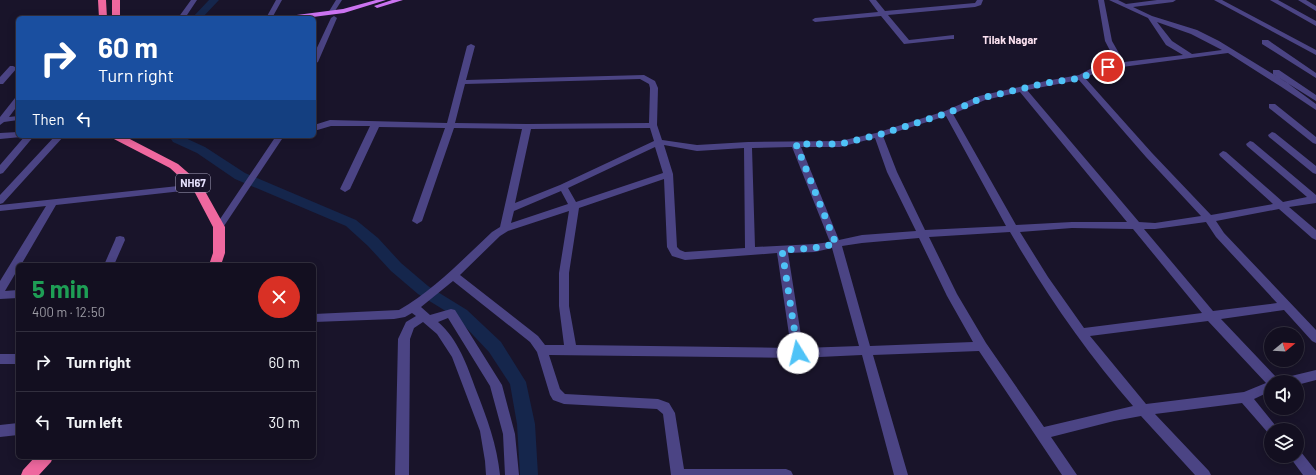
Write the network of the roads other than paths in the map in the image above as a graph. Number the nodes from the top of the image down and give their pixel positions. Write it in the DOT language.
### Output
graph roads {
  1 [pos="102,0"];
  2 [pos="116,0"];
  3 [pos="194,0"];
  4 [pos="279,0"];
  5 [pos="282,0"];
  6 [pos="339,0"];
  7 [pos="383,0"];
  8 [pos="400,0"];
  9 [pos="872,0"];
  10 [pos="980,0"];
  11 [pos="1101,0"];
  12 [pos="1112,0"];
  13 [pos="1173,0"];
  14 [pos="1217,0"];
  15 [pos="1273,0"];
  16 [pos="1301,0"];
  17 [pos="1123,3"];
  18 [pos="1133,5"];
  19 [pos="1316,9"];
  20 [pos="883,14"];
  21 [pos="333,15"];
  22 [pos="103,16"];
  23 [pos="116,16"];
  24 [pos="182,16"];
  25 [pos="270,16"];
  26 [pos="316,16"];
  27 [pos="1150,16"];
  28 [pos="316,20"];
  29 [pos="815,20"];
  30 [pos="1316,24"];
  31 [pos="951,37"];
  32 [pos="1265,42"];
  33 [pos="471,46"];
  34 [pos="1230,51"];
  35 [pos="1316,53"];
  36 [pos="316,57"];
  37 [pos="1192,57"];
  38 [pos="1122,65"];
  39 [pos="15,68"];
  40 [pos="0,70"];
  41 [pos="1316,76"];
  42 [pos="1082,78"];
  43 [pos="0,82"];
  44 [pos="461,82"];
  45 [pos="1022,89"];
  46 [pos="1316,99"];
  47 [pos="16,102"];
  48 [pos="1272,106"];
  49 [pos="1316,108"];
  50 [pos="948,113"];
  51 [pos="16,118"];
  52 [pos="0,121"];
  53 [pos="375,125"];
  54 [pos="450,126"];
  55 [pos="653,126"];
  56 [pos="316,127"];
  57 [pos="528,127"];
  58 [pos="16,135"];
  59 [pos="878,135"];
  60 [pos="1272,135"];
  61 [pos="0,136"];
  62 [pos="28,138"];
  63 [pos="58,138"];
  64 [pos="120,138"];
  65 [pos="279,138"];
  66 [pos="1316,141"];
  67 [pos="659,142"];
  68 [pos="796,144"];
  69 [pos="1250,144"];
  70 [pos="748,145"];
  71 [pos="1223,154"];
  72 [pos="0,171"];
  73 [pos="1316,171"];
  74 [pos="668,174"];
  75 [pos="197,187"];
  76 [pos="563,187"];
  77 [pos="345,189"];
  78 [pos="1316,200"];
  79 [pos="0,201"];
  80 [pos="53,203"];
  81 [pos="1281,205"];
  82 [pos="574,206"];
  83 [pos="0,208"];
  84 [pos="509,209"];
  85 [pos="1210,218"];
  86 [pos="417,221"];
  87 [pos="1137,226"];
  88 [pos="219,227"];
  89 [pos="505,229"];
  90 [pos="1012,229"];
  91 [pos="923,234"];
  92 [pos="1316,236"];
  93 [pos="120,240"];
  94 [pos="836,244"];
  95 [pos="782,250"];
  96 [pos="750,251"];
  97 [pos="16,263"];
  98 [pos="110,263"];
  99 [pos="216,263"];
  100 [pos="16,264"];
  101 [pos="453,275"];
  102 [pos="0,290"];
  103 [pos="16,294"];
  104 [pos="0,295"];
  105 [pos="415,304"];
  106 [pos="1285,306"];
  107 [pos="1210,314"];
  108 [pos="316,318"];
  109 [pos="426,318"];
  110 [pos="1081,333"];
  111 [pos="1316,338"];
  112 [pos="982,346"];
  113 [pos="542,350"];
  114 [pos="571,350"];
  115 [pos="866,350"];
  116 [pos="798,353"];
  117 [pos="0,359"];
  118 [pos="16,359"];
  119 [pos="1266,375"];
  120 [pos="1316,376"];
  121 [pos="1304,378"];
  122 [pos="1264,389"];
  123 [pos="1245,397"];
  124 [pos="1143,410"];
  125 [pos="1267,423"];
  126 [pos="16,429"];
  127 [pos="0,430"];
  128 [pos="1043,433"];
  129 [pos="43,459"];
  130 [pos="1302,463"];
  131 [pos="29,475"];
  132 [pos="402,475"];
  133 [pos="493,475"];
  134 [pos="512,475"];
  135 [pos="678,475"];
  136 [pos="786,475"];
  137 [pos="901,475"];
  138 [pos="1070,475"];
  139 [pos="1204,475"];
  140 [pos="1311,475"];
  1 -- 22 [label="highway"];
  2 -- 23 [label="highway"];
  3 -- 24 [label="street"];
  4 -- 5 [label="street"];
  4 -- 25 [label="street"];
  6 -- 21 [label="street"];
  7 -- 21 [label="main road"];
  8 -- 21 [label="main road"];
  9 -- 20 [label="street"];
  10 -- 20 [label="street"];
  11 -- 38 [label="street"];
  12 -- 17 [label="street"];
  13 -- 18 [label="street"];
  14 -- 35 [label="street"];
  15 -- 30 [label="street"];
  16 -- 19 [label="street"];
  17 -- 18 [label="street"];
  17 -- 27 [label="street"];
  18 -- 46 [label="street"];
  20 -- 29 [label="street"];
  20 -- 31 [label="street"];
  21 -- 26 [label="main road"];
  21 -- 28 [label="main road"];
  21 -- 36 [label="street"];
  27 -- 34 [label="street"];
  27 -- 37 [label="street"];
  32 -- 41 [label="street"];
  33 -- 44 [label="street"];
  34 -- 37 [label="street"];
  34 -- 49 [label="street"];
  37 -- 38 [label="street"];
  38 -- 42 [label="street"];
  39 -- 40 [label="street"];
  39 -- 43 [label="street"];
  42 -- 45 [label="street"];
  42 -- 85 [label="street"];
  44 -- 54 [label="street"];
  44 -- 55 [label="street"];
  45 -- 50 [label="street"];
  45 -- 87 [label="street"];
  47 -- 52 [label="street"];
  48 -- 66 [label="street"];
  50 -- 59 [label="street"];
  50 -- 90 [label="street"];
  51 -- 52 [label="street"];
  53 -- 54 [label="street"];
  53 -- 56 [label="street"];
  53 -- 77 [label="street"];
  54 -- 57 [label="street"];
  54 -- 86 [label="street"];
  55 -- 57 [label="street"];
  55 -- 67 [label="street"];
  57 -- 84 [label="street"];
  58 -- 61 [label="street"];
  59 -- 68 [label="street"];
  59 -- 91 [label="street"];
  60 -- 73 [label="street"];
  62 -- 72 [label="street"];
  63 -- 79 [label="street"];
  64 -- 75 [label="highway, NH67"];
  65 -- 88 [label="street"];
  67 -- 70 [label="street"];
  67 -- 74 [label="street"];
  67 -- 76 [label="street"];
  68 -- 70 [label="street"];
  68 -- 94 [label="street"];
  69 -- 78 [label="street"];
  70 -- 96 [label="street"];
  71 -- 81 [label="street"];
  74 -- 82 [label="street"];
  74 -- 96 [label="street"];
  75 -- 80 [label="street"];
  75 -- 88 [label="highway, NH67"];
  76 -- 82 [label="street"];
  76 -- 84 [label="street"];
  78 -- 81 [label="street"];
  80 -- 83 [label="street"];
  80 -- 97 [label="street"];
  81 -- 85 [label="street"];
  81 -- 92 [label="street"];
  82 -- 89 [label="street"];
  82 -- 114 [label="street"];
  84 -- 89 [label="street"];
  85 -- 87 [label="street"];
  85 -- 106 [label="street"];
  87 -- 90 [label="street"];
  87 -- 107 [label="street"];
  88 -- 99 [label="highway, NH67"];
  89 -- 101 [label="street"];
  90 -- 91 [label="street"];
  90 -- 110 [label="street"];
  91 -- 94 [label="street"];
  91 -- 112 [label="street"];
  93 -- 98 [label="street"];
  94 -- 95 [label="street"];
  94 -- 115 [label="street"];
  95 -- 96 [label="street"];
  95 -- 116 [label="street"];
  100 -- 102 [label="street"];
  101 -- 105 [label="street"];
  101 -- 113 [label="street"];
  103 -- 104 [label="street"];
  105 -- 108 [label="street"];
  105 -- 109 [label="street"];
  106 -- 107 [label="street"];
  106 -- 111 [label="street"];
  107 -- 110 [label="street"];
  107 -- 119 [label="street"];
  109 -- 132 [label="street"];
  109 -- 133 [label="street"];
  109 -- 134 [label="street"];
  110 -- 124 [label="street"];
  112 -- 115 [label="street"];
  112 -- 128 [label="street"];
  113 -- 114 [label="street"];
  113 -- 135 [label="street"];
  114 -- 116 [label="street"];
  115 -- 116 [label="street"];
  115 -- 137 [label="street"];
  117 -- 118 [label="street"];
  120 -- 121 [label="street"];
  122 -- 123 [label="street"];
  123 -- 124 [label="street"];
  123 -- 125 [label="street"];
  124 -- 128 [label="street"];
  124 -- 139 [label="street"];
  126 -- 127 [label="street"];
  128 -- 138 [label="street"];
  129 -- 131 [label="highway"];
  130 -- 140 [label="street"];
  135 -- 136 [label="street"];
}
